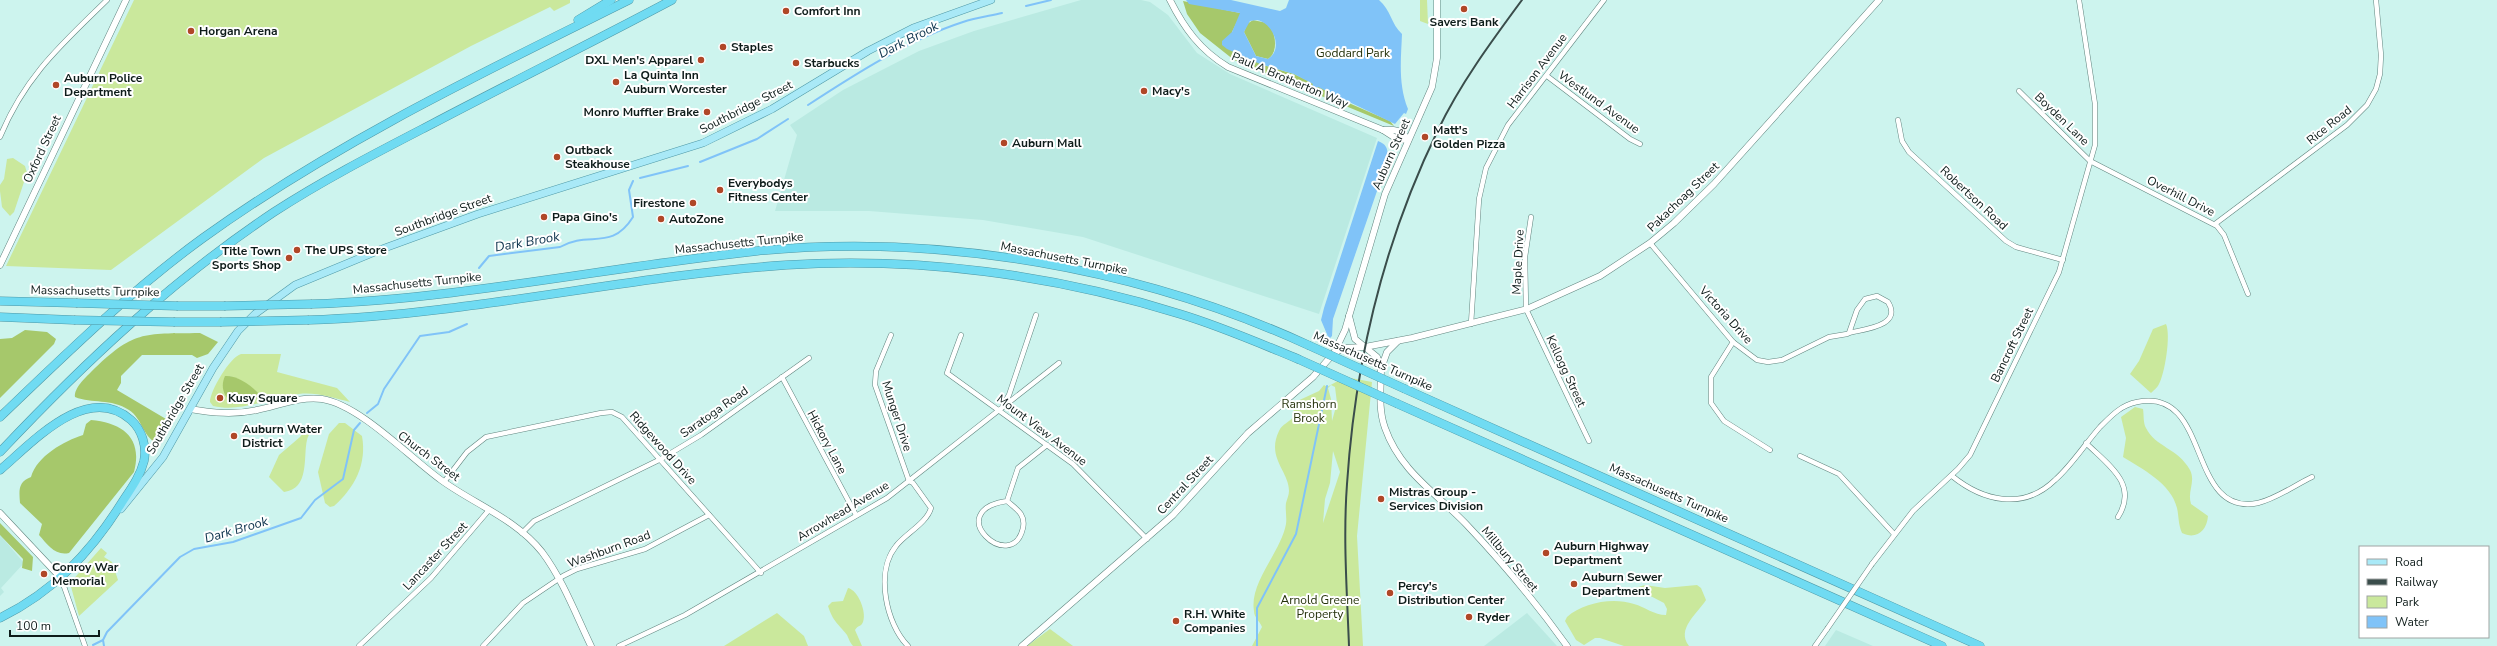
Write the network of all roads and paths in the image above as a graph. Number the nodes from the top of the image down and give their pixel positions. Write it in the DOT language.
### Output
graph roads {
  1 [pos="107,0"];
  2 [pos="126,0"];
  3 [pos="611,0"];
  4 [pos="629,0"];
  5 [pos="672,0"];
  6 [pos="991,0"];
  7 [pos="1170,0"];
  8 [pos="1437,0"];
  9 [pos="1604,0"];
  10 [pos="1878,0"];
  11 [pos="2079,0"];
  12 [pos="2376,0"];
  13 [pos="528,50"];
  14 [pos="1547,76"];
  15 [pos="2019,92"];
  16 [pos="1898,120"];
  17 [pos="0,137"];
  18 [pos="1408,140"];
  19 [pos="1640,144"];
  20 [pos="2090,161"];
  21 [pos="1531,217"];
  22 [pos="2215,224"];
  23 [pos="1650,243"];
  24 [pos="2063,260"];
  25 [pos="0,265"];
  26 [pos="2248,294"];
  27 [pos="2,301"];
  28 [pos="1526,309"];
  29 [pos="1036,315"];
  30 [pos="1349,316"];
  31 [pos="0,317"];
  32 [pos="1471,324"];
  33 [pos="1849,333"];
  34 [pos="891,335"];
  35 [pos="961,335"];
  36 [pos="1399,341"];
  37 [pos="1733,342"];
  38 [pos="1365,347"];
  39 [pos="1333,354"];
  40 [pos="809,358"];
  41 [pos="1059,363"];
  42 [pos="1381,368"];
  43 [pos="782,377"];
  44 [pos="190,409"];
  45 [pos="999,410"];
  46 [pos="0,418"];
  47 [pos="1589,442"];
  48 [pos="2086,443"];
  49 [pos="1047,445"];
  50 [pos="1770,450"];
  51 [pos="0,452"];
  52 [pos="1800,456"];
  53 [pos="660,459"];
  54 [pos="0,470"];
  55 [pos="1952,476"];
  56 [pos="2312,477"];
  57 [pos="909,481"];
  58 [pos="444,482"];
  59 [pos="1007,501"];
  60 [pos="489,510"];
  61 [pos="0,513"];
  62 [pos="709,515"];
  63 [pos="856,515"];
  64 [pos="2118,517"];
  65 [pos="104,530"];
  66 [pos="522,533"];
  67 [pos="1894,534"];
  68 [pos="1147,539"];
  69 [pos="761,573"];
  70 [pos="61,578"];
  71 [pos="558,579"];
  72 [pos="0,618"];
  73 [pos="85,646"];
  74 [pos="359,646"];
  75 [pos="483,646"];
  76 [pos="590,646"];
  77 [pos="619,646"];
  78 [pos="908,646"];
  79 [pos="1022,646"];
  80 [pos="1567,646"];
  81 [pos="1816,646"];
  82 [pos="1942,646"];
  83 [pos="1980,646"];
  1 -- 17 [label="street"];
  2 -- 25 [label="street, Oxford Street"];
  3 -- 13 [label="highway"];
  4 -- 13 [label="highway"];
  5 -- 51 [label="highway"];
  6 -- 44 [label="main road, Southbridge Street"];
  7 -- 18 [label="street, Paul A Brotherton Way"];
  8 -- 18 [label="street, Auburn Street"];
  9 -- 14 [label="street, Harrison Avenue"];
  10 -- 23 [label="street, Pakachoag Street"];
  11 -- 20 [label="street, Bancroft Street"];
  12 -- 22 [label="street, Rice Road"];
  13 -- 46 [label="highway"];
  14 -- 19 [label="street, Westlund Avenue"];
  14 -- 32 [label="street, Harrison Avenue"];
  15 -- 20 [label="street, Boyden Lane"];
  16 -- 24 [label="street, Robertson Road"];
  18 -- 30 [label="street, Auburn Street"];
  20 -- 22 [label="street, Overhill Drive"];
  20 -- 24 [label="street, Bancroft Street"];
  21 -- 28 [label="street, Maple Drive"];
  22 -- 26 [label="street, Overhill Drive"];
  23 -- 28 [label="street, Pakachoag Street"];
  23 -- 37 [label="street, Victoria Drive"];
  24 -- 55 [label="street, Bancroft Street"];
  27 -- 83 [label="highway, Massachusetts Turnpike, bridge"];
  28 -- 32 [label="street, Pakachoag Street"];
  28 -- 47 [label="street, Kellogg Street"];
  29 -- 45 [label="street"];
  30 -- 38 [label="street"];
  30 -- 39 [label="street, Auburn Street"];
  31 -- 82 [label="highway, bridge"];
  32 -- 36 [label="street, Pakachoag Street"];
  33 -- 33 [label="street, Victoria Drive"];
  33 -- 37 [label="street, Victoria Drive"];
  34 -- 57 [label="street, Munger Drive"];
  35 -- 45 [label="street, Mount View Avenue"];
  36 -- 38 [label="street, Pakachoag Street"];
  36 -- 42 [label="street"];
  37 -- 50 [label="street"];
  38 -- 39 [label="street, Central Street"];
  38 -- 42 [label="street"];
  39 -- 68 [label="street, Central Street"];
  40 -- 43 [label="street, Saratoga Road"];
  41 -- 45 [label="street, Arrowhead Avenue"];
  42 -- 80 [label="street, Millbury Street"];
  43 -- 53 [label="street, Saratoga Road"];
  43 -- 63 [label="street, Hickory Lane"];
  44 -- 58 [label="street, Church Street"];
  44 -- 65 [label="main road, Southbridge Street"];
  45 -- 49 [label="street, Mount View Avenue"];
  45 -- 57 [label="street, Arrowhead Avenue"];
  48 -- 55 [label="street"];
  48 -- 56 [label="street"];
  48 -- 64 [label="street"];
  49 -- 59 [label="street"];
  49 -- 68 [label="street, Mount View Avenue"];
  52 -- 67 [label="street"];
  53 -- 58 [label="street, Ridgewood Drive"];
  53 -- 62 [label="street, Ridgewood Drive"];
  53 -- 66 [label="street, Saratoga Road"];
  54 -- 65 [label="highway"];
  55 -- 67 [label="street, Bancroft Street"];
  57 -- 63 [label="street, Arrowhead Avenue"];
  57 -- 78 [label="street"];
  58 -- 60 [label="street, Church Street"];
  59 -- 59 [label="street"];
  60 -- 66 [label="street, Church Street"];
  60 -- 74 [label="street, Lancaster Street"];
  61 -- 70 [label="street"];
  62 -- 69 [label="street, Ridgewood Drive"];
  62 -- 71 [label="street, Washburn Road"];
  63 -- 69 [label="street, Arrowhead Avenue"];
  65 -- 70 [label="highway, Southbridge Street"];
  66 -- 71 [label="street, Church Street"];
  67 -- 81 [label="street, Bancroft Street, bridge"];
  68 -- 79 [label="street, Central Street"];
  69 -- 77 [label="street, Arrowhead Avenue"];
  70 -- 72 [label="highway, Southbridge Street"];
  70 -- 73 [label="street"];
  71 -- 75 [label="street, Washburn Road"];
  71 -- 76 [label="street, Church Street"];
}
